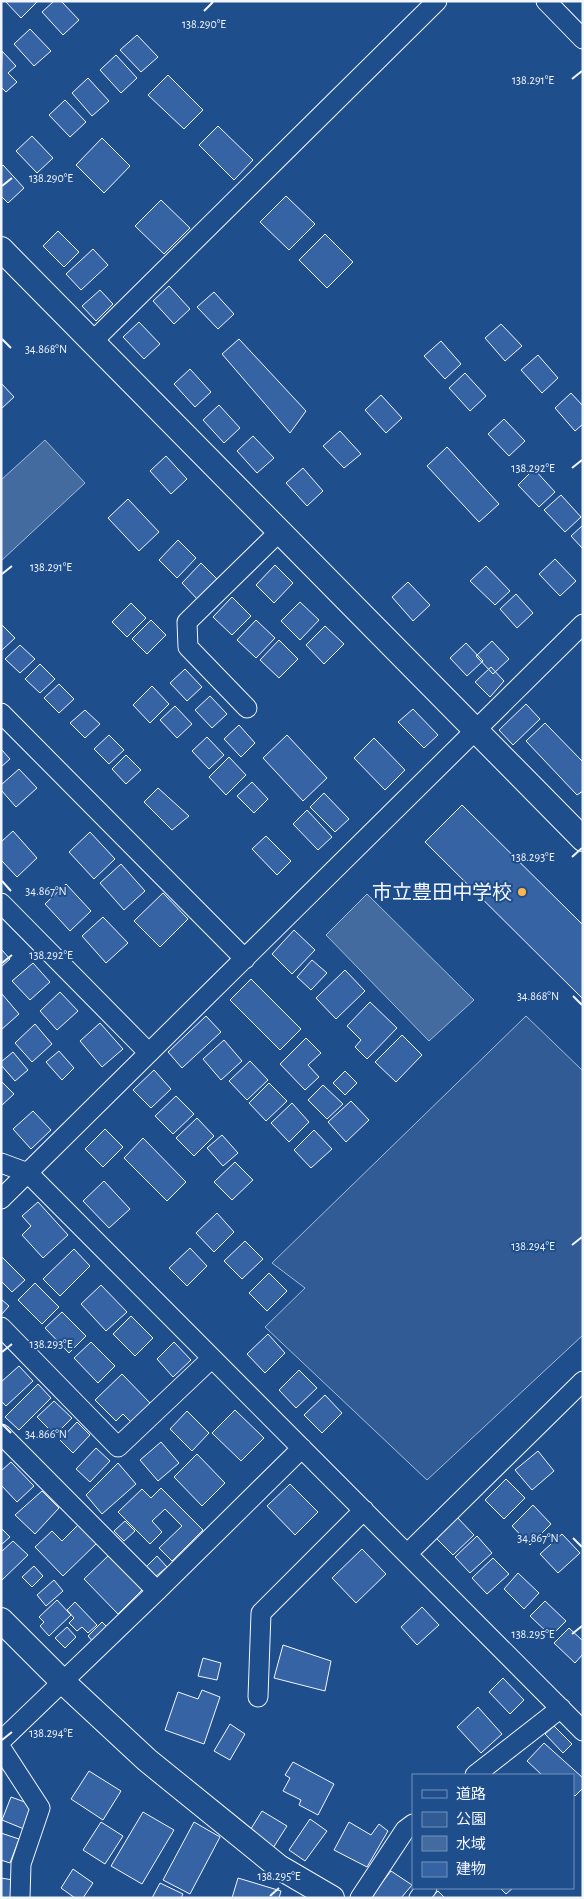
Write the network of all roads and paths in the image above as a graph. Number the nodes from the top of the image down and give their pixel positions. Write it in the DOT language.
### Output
graph roads {
  1 [pos="437,1"];
  2 [pos="546,1"];
  3 [pos="583,39"];
  4 [pos="1,249"];
  5 [pos="92,341"];
  6 [pos="280,531"];
  7 [pos="583,624"];
  8 [pos="247,708"];
  9 [pos="1,713"];
  10 [pos="476,730"];
  11 [pos="583,839"];
  12 [pos="1,903"];
  13 [pos="245,959"];
  14 [pos="149,1053"];
  15 [pos="1,1163"];
  16 [pos="28,1173"];
  17 [pos="1,1199"];
  18 [pos="1,1328"];
  19 [pos="212,1358"];
  20 [pos="583,1381"];
  21 [pos="1,1434"];
  22 [pos="302,1448"];
  23 [pos="364,1510"];
  24 [pos="407,1554"];
  25 [pos="157,1591"];
  26 [pos="1,1620"];
  27 [pos="62,1681"];
  28 [pos="258,1697"];
  29 [pos="561,1708"];
  30 [pos="583,1731"];
  31 [pos="1,1741"];
  32 [pos="1,1748"];
  33 [pos="476,1774"];
  34 [pos="412,1825"];
  35 [pos="20,1898"];
  36 [pos="332,1898"];
  37 [pos="360,1898"];
  1 -- 5 [label="street"];
  2 -- 3 [label="street"];
  4 -- 5 [label="street"];
  5 -- 6 [label="street"];
  6 -- 8 [label="street"];
  6 -- 10 [label="street"];
  7 -- 10 [label="street"];
  9 -- 13 [label="street"];
  10 -- 11 [label="street"];
  10 -- 13 [label="street"];
  12 -- 14 [label="street"];
  13 -- 14 [label="street"];
  14 -- 16 [label="street"];
  15 -- 16 [label="street"];
  16 -- 17 [label="street"];
  16 -- 19 [label="street"];
  18 -- 19 [label="street"];
  19 -- 22 [label="street"];
  20 -- 24 [label="street"];
  21 -- 25 [label="street"];
  22 -- 23 [label="street"];
  22 -- 25 [label="street"];
  23 -- 24 [label="street"];
  23 -- 28 [label="street"];
  24 -- 29 [label="street"];
  25 -- 27 [label="street"];
  26 -- 27 [label="street"];
  27 -- 31 [label="street"];
  27 -- 36 [label="street"];
  29 -- 30 [label="street"];
  29 -- 33 [label="street"];
  32 -- 35 [label="street"];
  34 -- 37 [label="street"];
}
